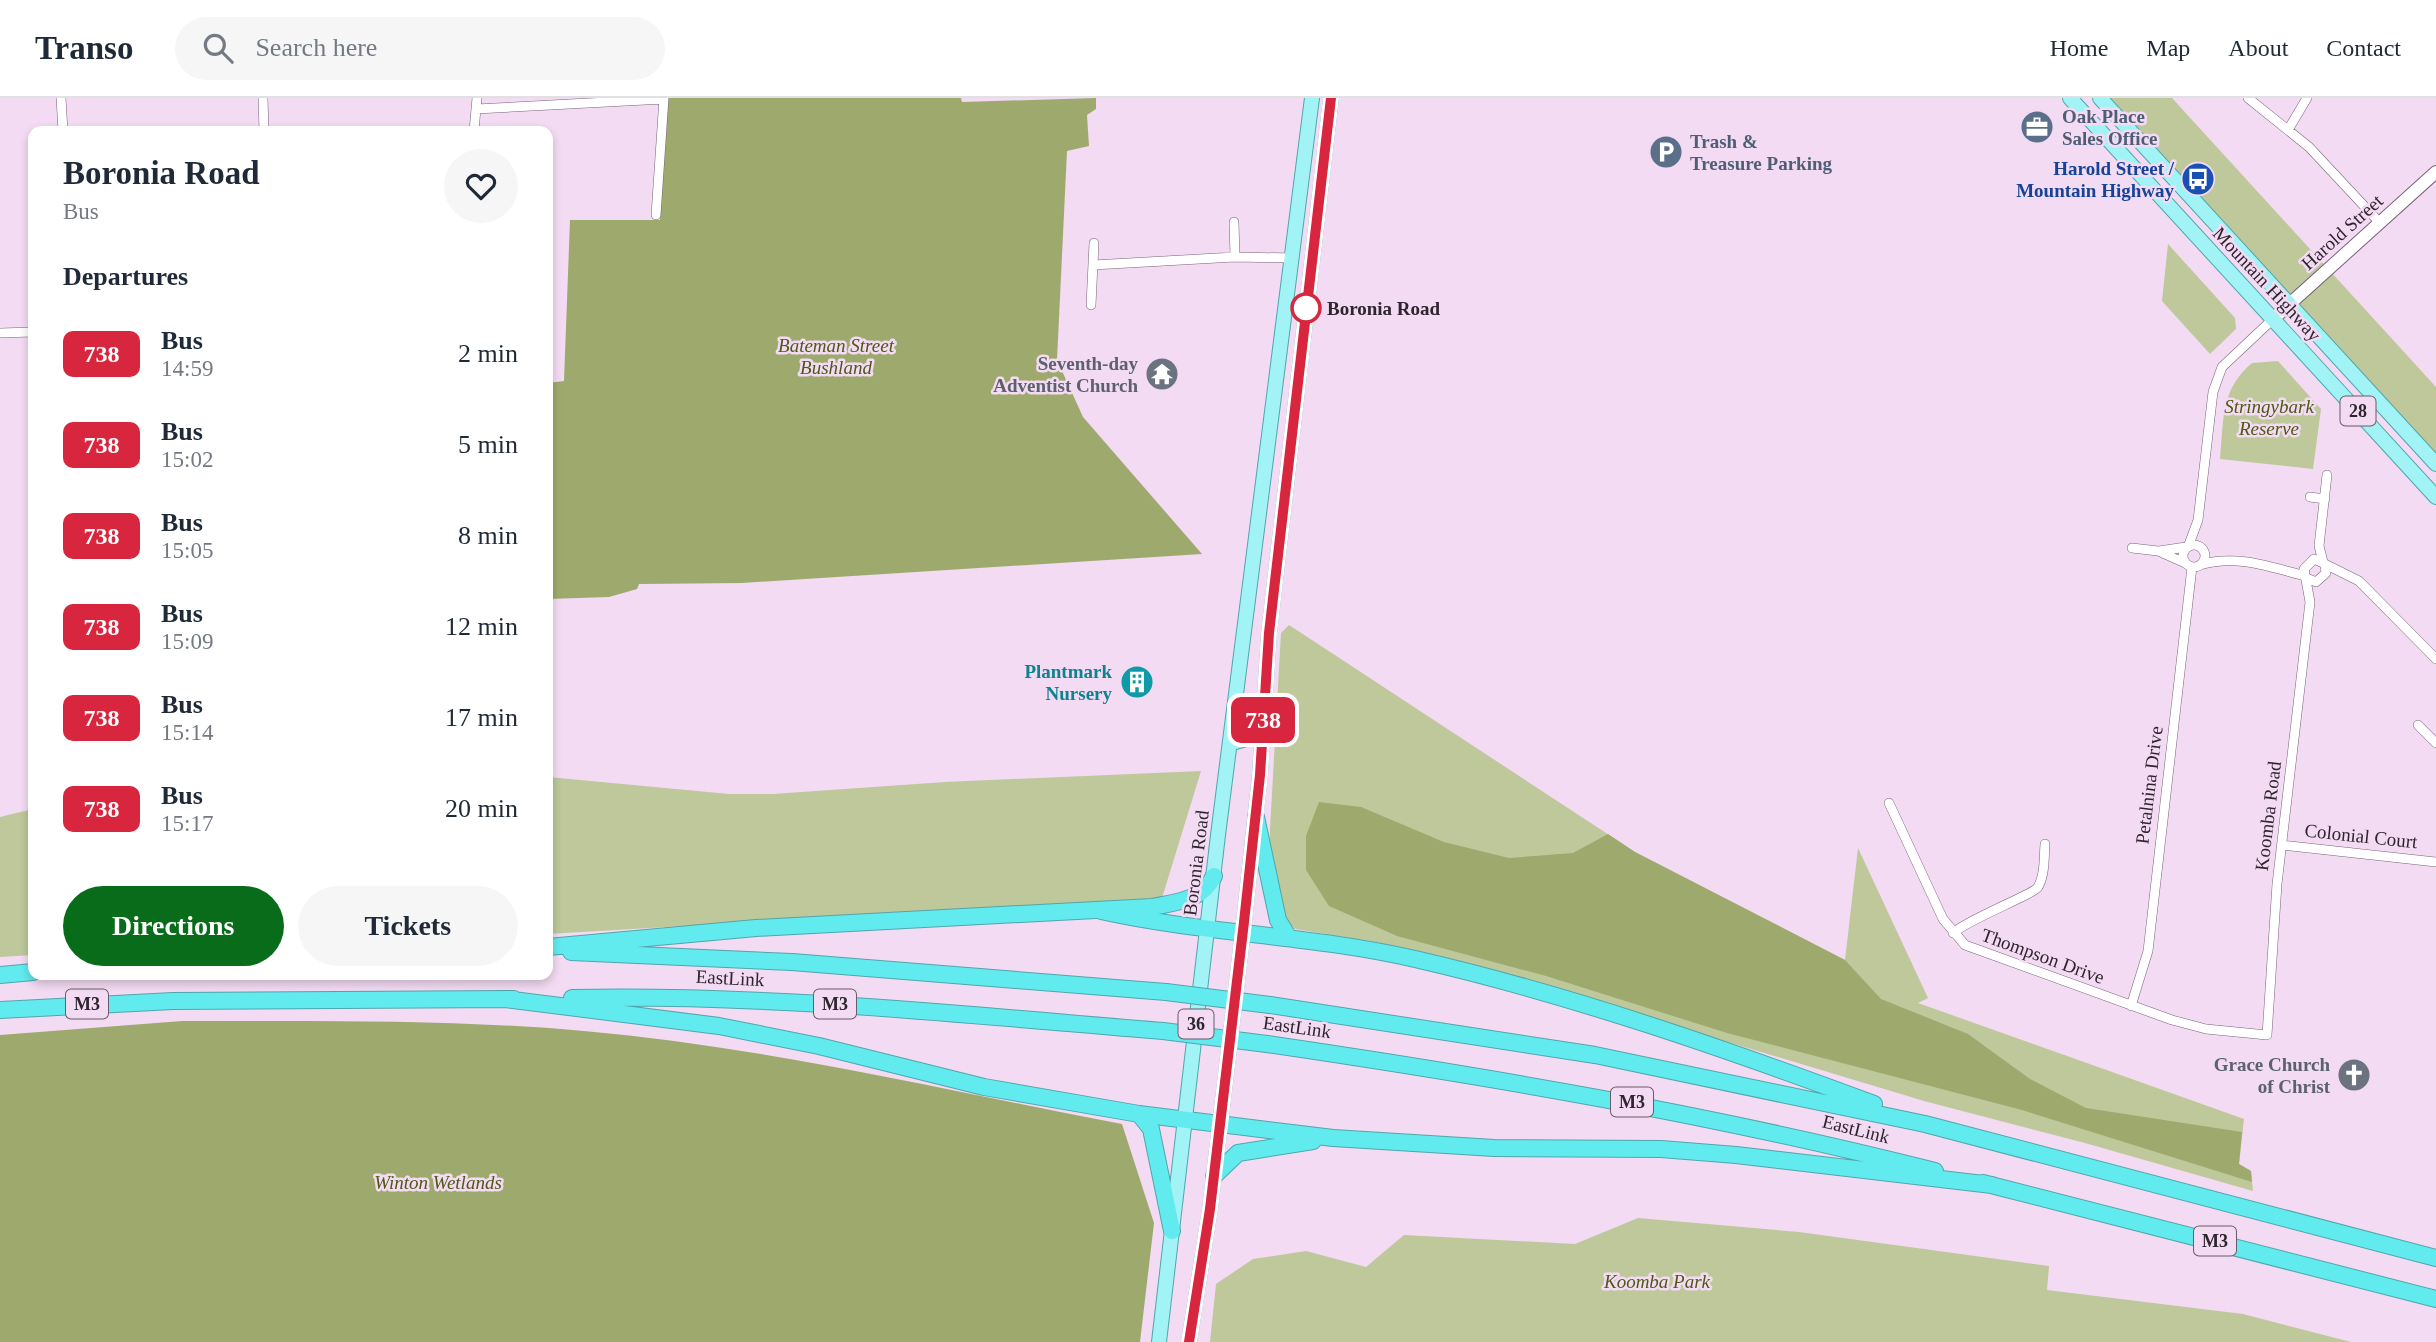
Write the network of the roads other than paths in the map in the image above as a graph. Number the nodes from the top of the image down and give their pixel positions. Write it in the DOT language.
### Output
graph roads {
  1 [pos="61,98"];
  2 [pos="263,98"];
  3 [pos="477,98"];
  4 [pos="1312,98"];
  5 [pos="1331,98"];
  6 [pos="2070,98"];
  7 [pos="2100,98"];
  8 [pos="2248,98"];
  9 [pos="2307,98"];
  10 [pos="664,99"];
  11 [pos="476,109"];
  12 [pos="63,126"];
  13 [pos="264,126"];
  14 [pos="474,126"];
  15 [pos="2288,130"];
  16 [pos="2148,151"];
  17 [pos="2127,160"];
  18 [pos="2137,172"];
  19 [pos="2436,172"];
  20 [pos="656,215"];
  21 [pos="1234,222"];
  22 [pos="2381,223"];
  23 [pos="1094,243"];
  24 [pos="1235,257"];
  25 [pos="1293,258"];
  26 [pos="1093,265"];
  27 [pos="2290,304"];
  28 [pos="1091,305"];
  29 [pos="2273,319"];
  30 [pos="28,332"];
  31 [pos="0,333"];
  32 [pos="1291,450"];
  33 [pos="1265,460"];
  34 [pos="2436,464"];
  35 [pos="2327,475"];
  36 [pos="2310,497"];
  37 [pos="2436,497"];
  38 [pos="2325,499"];
  39 [pos="2198,520"];
  40 [pos="2319,546"];
  41 [pos="2187,547"];
  42 [pos="2132,548"];
  43 [pos="2202,549"];
  44 [pos="2158,551"];
  45 [pos="2223,559"];
  46 [pos="2310,561"];
  47 [pos="2324,563"];
  48 [pos="2192,565"];
  49 [pos="2281,568"];
  50 [pos="2343,574"];
  51 [pos="2306,577"];
  52 [pos="2323,579"];
  53 [pos="2310,602"];
  54 [pos="1248,610"];
  55 [pos="1272,613"];
  56 [pos="2436,659"];
  57 [pos="1263,712"];
  58 [pos="2418,725"];
  59 [pos="2434,736"];
  60 [pos="1231,743"];
  61 [pos="1889,803"];
  62 [pos="1256,817"];
  63 [pos="2046,844"];
  64 [pos="2282,845"];
  65 [pos="2436,862"];
  66 [pos="1213,876"];
  67 [pos="1101,911"];
  68 [pos="1208,928"];
  69 [pos="1243,932"];
  70 [pos="1953,933"];
  71 [pos="1289,938"];
  72 [pos="553,948"];
  73 [pos="553,949"];
  74 [pos="28,972"];
  75 [pos="0,975"];
  76 [pos="505,999"];
  77 [pos="2131,1006"];
  78 [pos="0,1010"];
  79 [pos="2267,1035"];
  80 [pos="1139,1114"];
  81 [pos="1185,1120"];
  82 [pos="1220,1124"];
  83 [pos="1925,1124"];
  84 [pos="1333,1138"];
  85 [pos="1214,1176"];
  86 [pos="1992,1185"];
  87 [pos="1172,1231"];
  88 [pos="2436,1258"];
  89 [pos="2436,1299"];
  90 [pos="1159,1342"];
  91 [pos="1189,1342"];
  1 -- 12 [label="street"];
  2 -- 13 [label="street"];
  3 -- 11 [label="street"];
  4 -- 25 [label="main road, Boronia Road / 36"];
  5 -- 32 [label="main road, 36"];
  6 -- 17 [label="main road, Mountain Highway / 28"];
  7 -- 16 [label="main road, Mountain Highway / 28"];
  8 -- 15 [label="street"];
  9 -- 15 [label="street"];
  10 -- 11 [label="street"];
  10 -- 20 [label="street"];
  11 -- 14 [label="street"];
  15 -- 22 [label="street"];
  16 -- 17 [label="main road"];
  16 -- 18 [label="main road"];
  16 -- 27 [label="main road, Mountain Highway / 28"];
  17 -- 18 [label="main road, Mountain Highway / 28"];
  18 -- 29 [label="main road, Mountain Highway / 28"];
  19 -- 22 [label="street, Harold Street"];
  21 -- 24 [label="street"];
  22 -- 27 [label="street, Harold Street"];
  23 -- 26 [label="street"];
  24 -- 25 [label="street"];
  24 -- 26 [label="street"];
  25 -- 33 [label="main road, Boronia Road / 36"];
  26 -- 28 [label="street"];
  27 -- 29 [label="street, Harold Street"];
  27 -- 34 [label="main road, Mountain Highway / 28"];
  29 -- 37 [label="main road, Mountain Highway / 28"];
  29 -- 39 [label="street"];
  30 -- 31 [label="street"];
  32 -- 33 [label="main road"];
  32 -- 55 [label="main road, 36"];
  33 -- 54 [label="main road, Boronia Road / 36"];
  35 -- 38 [label="street"];
  36 -- 38 [label="street"];
  38 -- 40 [label="street"];
  39 -- 41 [label="street"];
  39 -- 43 [label="street"];
  40 -- 46 [label="street"];
  40 -- 47 [label="street"];
  41 -- 43 [label="street"];
  41 -- 44 [label="street"];
  41 -- 48 [label="street"];
  42 -- 44 [label="street"];
  43 -- 45 [label="street"];
  43 -- 48 [label="street"];
  44 -- 48 [label="street"];
  45 -- 48 [label="street"];
  45 -- 49 [label="street"];
  46 -- 47 [label="street"];
  46 -- 49 [label="street"];
  46 -- 51 [label="street"];
  47 -- 50 [label="street"];
  47 -- 52 [label="street"];
  48 -- 77 [label="street, Petalnina Drive"];
  49 -- 51 [label="street"];
  50 -- 52 [label="street"];
  50 -- 56 [label="street"];
  51 -- 52 [label="street"];
  51 -- 53 [label="street, Koomba Road"];
  52 -- 53 [label="street, Koomba Road"];
  53 -- 64 [label="street, Koomba Road"];
  54 -- 55 [label="main road"];
  54 -- 60 [label="main road, Boronia Road / 36"];
  55 -- 57 [label="main road, 36"];
  57 -- 60 [label="main road"];
  57 -- 62 [label="main road, 36"];
  58 -- 59 [label="street"];
  60 -- 66 [label="main road, Boronia Road / 36"];
  61 -- 70 [label="street, Thompson Drive"];
  62 -- 69 [label="main road, 36"];
  62 -- 71 [label="highway"];
  63 -- 70 [label="street"];
  64 -- 65 [label="street, Colonial Court"];
  64 -- 79 [label="street, Koomba Road"];
  66 -- 67 [label="highway"];
  66 -- 68 [label="main road, Boronia Road / 36"];
  67 -- 68 [label="highway"];
  67 -- 72 [label="highway"];
  68 -- 69 [label="highway"];
  68 -- 81 [label="main road, Boronia Road / 36"];
  69 -- 71 [label="highway"];
  69 -- 82 [label="main road, 36"];
  70 -- 77 [label="street, Thompson Drive"];
  71 -- 83 [label="highway"];
  73 -- 83 [label="highway, EastLink / M3, bridge"];
  74 -- 75 [label="highway"];
  76 -- 78 [label="highway, EastLink / M3"];
  76 -- 80 [label="highway"];
  76 -- 86 [label="highway, EastLink / M3, bridge"];
  77 -- 79 [label="street, Thompson Drive"];
  80 -- 81 [label="highway"];
  80 -- 87 [label="highway"];
  81 -- 82 [label="highway"];
  81 -- 87 [label="main road, Boronia Road / 36"];
  82 -- 84 [label="highway"];
  82 -- 85 [label="main road, 36"];
  83 -- 88 [label="highway, EastLink / M3"];
  84 -- 85 [label="highway"];
  84 -- 86 [label="highway"];
  85 -- 91 [label="main road, 36"];
  86 -- 89 [label="highway, EastLink / M3"];
  87 -- 90 [label="main road, Boronia Road / 36"];
}
